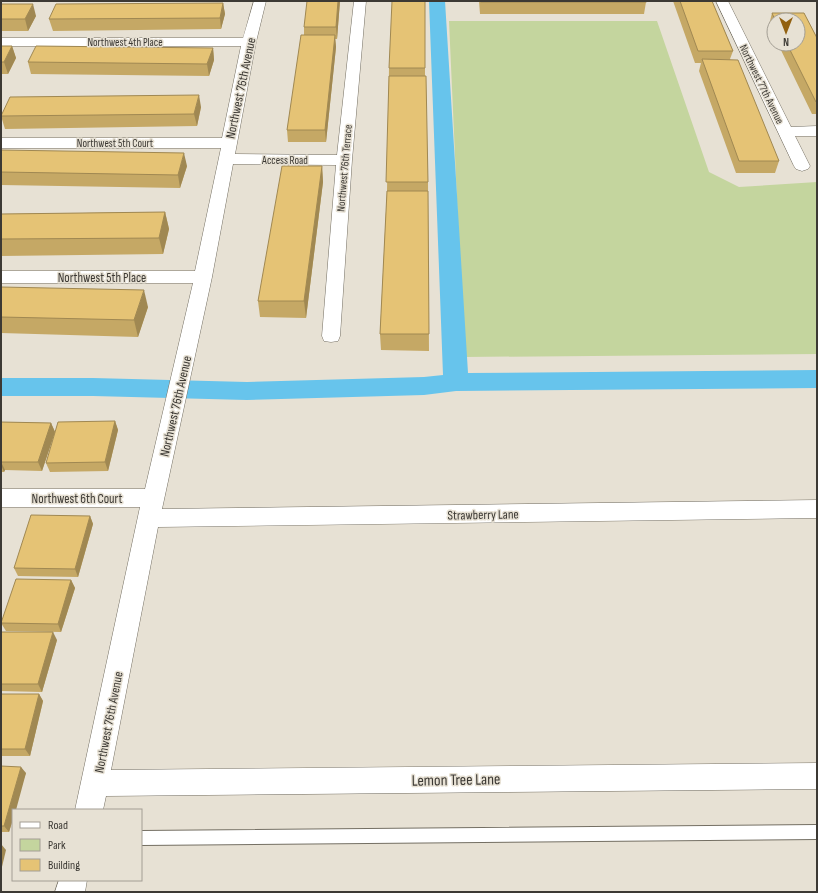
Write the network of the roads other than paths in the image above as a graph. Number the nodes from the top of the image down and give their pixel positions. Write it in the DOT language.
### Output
graph roads {
  1 [pos="260,1"];
  2 [pos="360,1"];
  3 [pos="722,1"];
  4 [pos="1,42"];
  5 [pos="249,42"];
  6 [pos="817,131"];
  7 [pos="785,132"];
  8 [pos="1,143"];
  9 [pos="228,143"];
  10 [pos="226,160"];
  11 [pos="344,160"];
  12 [pos="802,166"];
  13 [pos="1,277"];
  14 [pos="203,277"];
  15 [pos="331,336"];
  16 [pos="1,498"];
  17 [pos="151,508"];
  18 [pos="817,509"];
  19 [pos="817,776"];
  20 [pos="95,783"];
  21 [pos="89,809"];
  22 [pos="817,832"];
  23 [pos="142,838"];
  24 [pos="73,881"];
  25 [pos="70,892"];
  1 -- 5 [label="street, Northwest 76th Avenue"];
  2 -- 11 [label="street, Northwest 76th Terrace"];
  3 -- 7 [label="street, Northwest 77th Avenue"];
  4 -- 5 [label="street, Northwest 4th Place"];
  5 -- 9 [label="street, Northwest 76th Avenue"];
  6 -- 7 [label="street"];
  7 -- 12 [label="street, Northwest 77th Avenue"];
  8 -- 9 [label="street, Northwest 5th Court"];
  9 -- 10 [label="street, Northwest 76th Avenue"];
  10 -- 11 [label="street, Access Road"];
  10 -- 14 [label="street, Northwest 76th Avenue"];
  11 -- 15 [label="street, Northwest 76th Terrace"];
  13 -- 14 [label="street, Northwest 5th Place"];
  14 -- 17 [label="street, Northwest 76th Avenue"];
  16 -- 17 [label="street, Northwest 6th Court"];
  17 -- 18 [label="street, Strawberry Lane"];
  17 -- 20 [label="street, Northwest 76th Avenue"];
  19 -- 20 [label="street, Lemon Tree Lane"];
  20 -- 21 [label="street, Northwest 76th Avenue"];
  22 -- 23 [label="lane"];
  24 -- 25 [label="street"];
}
